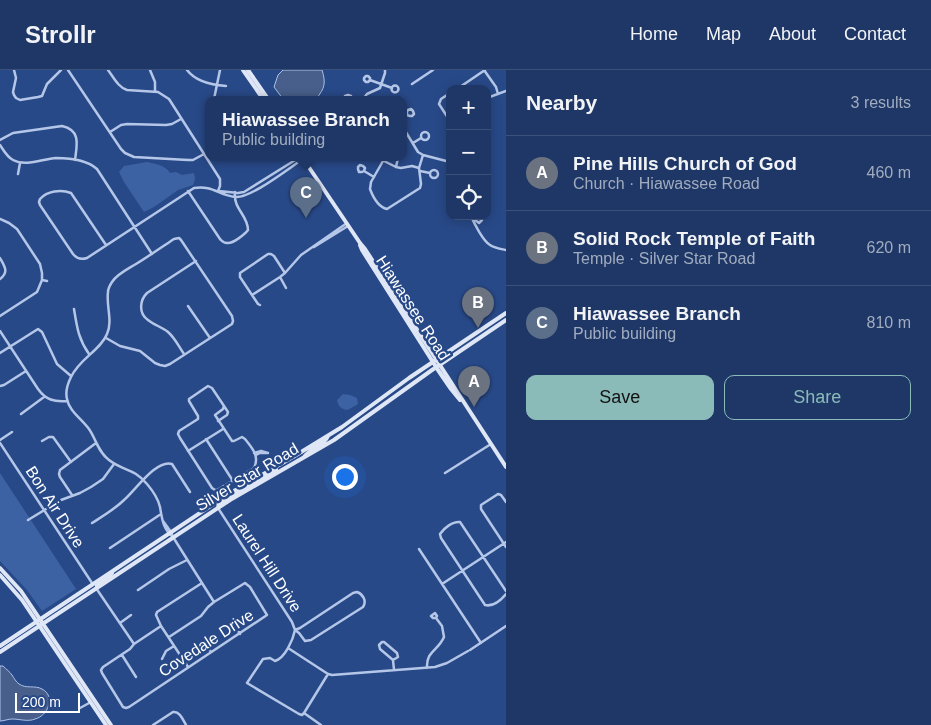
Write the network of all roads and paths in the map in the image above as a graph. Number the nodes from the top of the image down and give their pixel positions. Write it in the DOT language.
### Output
graph roads {
  1 [pos="14,70"];
  2 [pos="62,70"];
  3 [pos="68,70"];
  4 [pos="108,70"];
  5 [pos="150,70"];
  6 [pos="187,70"];
  7 [pos="220,70"];
  8 [pos="243,70"];
  9 [pos="248,70"];
  10 [pos="385,70"];
  11 [pos="433,70"];
  12 [pos="484,70"];
  13 [pos="370,80"];
  14 [pos="412,84"];
  15 [pos="218,85"];
  16 [pos="382,85"];
  17 [pos="463,85"];
  18 [pos="226,86"];
  19 [pos="392,88"];
  20 [pos="155,92"];
  21 [pos="506,92"];
  22 [pos="498,94"];
  23 [pos="215,96"];
  24 [pos="261,96"];
  25 [pos="266,96"];
  26 [pos="365,96"];
  27 [pos="446,96"];
  28 [pos="491,97"];
  29 [pos="446,115"];
  30 [pos="181,119"];
  31 [pos="110,132"];
  32 [pos="407,134"];
  33 [pos="422,138"];
  34 [pos="0,140"];
  35 [pos="413,144"];
  36 [pos="0,145"];
  37 [pos="204,154"];
  38 [pos="423,155"];
  39 [pos="75,160"];
  40 [pos="208,161"];
  41 [pos="297,161"];
  42 [pos="298,161"];
  43 [pos="304,161"];
  44 [pos="311,161"];
  45 [pos="383,161"];
  46 [pos="398,161"];
  47 [pos="446,161"];
  48 [pos="20,163"];
  49 [pos="306,164"];
  50 [pos="396,167"];
  51 [pos="419,170"];
  52 [pos="364,171"];
  53 [pos="430,173"];
  54 [pos="18,174"];
  55 [pos="374,176"];
  56 [pos="188,191"];
  57 [pos="218,191"];
  58 [pos="235,192"];
  59 [pos="234,197"];
  60 [pos="0,219"];
  61 [pos="482,220"];
  62 [pos="475,222"];
  63 [pos="348,224"];
  64 [pos="134,226"];
  65 [pos="106,245"];
  66 [pos="506,250"];
  67 [pos="152,254"];
  68 [pos="0,258"];
  69 [pos="196,261"];
  70 [pos="285,273"];
  71 [pos="280,278"];
  72 [pos="0,279"];
  73 [pos="42,280"];
  74 [pos="47,281"];
  75 [pos="286,288"];
  76 [pos="252,295"];
  77 [pos="260,305"];
  78 [pos="188,306"];
  79 [pos="74,309"];
  80 [pos="505,314"];
  81 [pos="0,316"];
  82 [pos="506,320"];
  83 [pos="0,331"];
  84 [pos="490,331"];
  85 [pos="106,338"];
  86 [pos="210,338"];
  87 [pos="10,346"];
  88 [pos="0,353"];
  89 [pos="184,354"];
  90 [pos="89,355"];
  91 [pos="435,361"];
  92 [pos="438,366"];
  93 [pos="26,371"];
  94 [pos="71,376"];
  95 [pos="0,386"];
  96 [pos="44,397"];
  97 [pos="67,401"];
  98 [pos="224,406"];
  99 [pos="22,414"];
  100 [pos="218,420"];
  101 [pos="223,429"];
  102 [pos="12,432"];
  103 [pos="328,436"];
  104 [pos="206,440"];
  105 [pos="42,441"];
  106 [pos="0,442"];
  107 [pos="96,443"];
  108 [pos="491,444"];
  109 [pos="306,449"];
  110 [pos="188,451"];
  111 [pos="302,459"];
  112 [pos="71,462"];
  113 [pos="114,464"];
  114 [pos="278,466"];
  115 [pos="506,466"];
  116 [pos="281,471"];
  117 [pos="446,473"];
  118 [pos="143,479"];
  119 [pos="233,481"];
  120 [pos="246,483"];
  121 [pos="190,492"];
  122 [pos="244,492"];
  123 [pos="72,495"];
  124 [pos="506,502"];
  125 [pos="218,508"];
  126 [pos="44,510"];
  127 [pos="161,514"];
  128 [pos="28,520"];
  129 [pos="92,523"];
  130 [pos="170,533"];
  131 [pos="173,537"];
  132 [pos="505,542"];
  133 [pos="506,547"];
  134 [pos="110,548"];
  135 [pos="419,549"];
  136 [pos="484,556"];
  137 [pos="187,560"];
  138 [pos="127,561"];
  139 [pos="0,568"];
  140 [pos="463,570"];
  141 [pos="0,575"];
  142 [pos="92,583"];
  143 [pos="202,583"];
  144 [pos="442,584"];
  145 [pos="96,588"];
  146 [pos="138,590"];
  147 [pos="506,593"];
  148 [pos="214,602"];
  149 [pos="131,615"];
  150 [pos="436,618"];
  151 [pos="38,620"];
  152 [pos="120,623"];
  153 [pos="233,624"];
  154 [pos="41,625"];
  155 [pos="161,626"];
  156 [pos="506,626"];
  157 [pos="295,630"];
  158 [pos="240,634"];
  159 [pos="169,637"];
  160 [pos="481,643"];
  161 [pos="134,644"];
  162 [pos="206,644"];
  163 [pos="0,646"];
  164 [pos="174,646"];
  165 [pos="288,648"];
  166 [pos="0,652"];
  167 [pos="211,652"];
  168 [pos="122,655"];
  169 [pos="162,659"];
  170 [pos="393,660"];
  171 [pos="188,668"];
  172 [pos="427,668"];
  173 [pos="394,670"];
  174 [pos="328,674"];
  175 [pos="136,677"];
  176 [pos="90,702"];
  177 [pos="80,708"];
  178 [pos="304,713"];
  179 [pos="106,725"];
  180 [pos="111,725"];
  181 [pos="153,725"];
  182 [pos="186,725"];
  183 [pos="321,725"];
  1 -- 2 [label="street"];
  3 -- 31 [label="street"];
  4 -- 20 [label="street"];
  5 -- 20 [label="street"];
  6 -- 15 [label="street"];
  7 -- 15 [label="street"];
  8 -- 24 [label="main road"];
  9 -- 25 [label="main road"];
  10 -- 16 [label="street"];
  11 -- 14 [label="street"];
  12 -- 17 [label="street"];
  12 -- 22 [label="street"];
  13 -- 16 [label="street"];
  15 -- 18 [label="street"];
  15 -- 23 [label="street"];
  16 -- 19 [label="street"];
  16 -- 26 [label="street"];
  20 -- 30 [label="street"];
  21 -- 22 [label="street"];
  22 -- 28 [label="street"];
  27 -- 29 [label="street"];
  30 -- 31 [label="street"];
  30 -- 37 [label="street"];
  31 -- 37 [label="street"];
  32 -- 35 [label="street"];
  33 -- 35 [label="street"];
  34 -- 39 [label="street"];
  35 -- 38 [label="street"];
  36 -- 48 [label="street"];
  38 -- 47 [label="street"];
  38 -- 51 [label="street"];
  39 -- 48 [label="street"];
  39 -- 64 [label="street"];
  40 -- 57 [label="street"];
  41 -- 58 [label="street"];
  42 -- 59 [label="street"];
  43 -- 49 [label="main road, Hiawassee Road"];
  44 -- 49 [label="street"];
  45 -- 50 [label="street"];
  45 -- 55 [label="street"];
  46 -- 50 [label="street"];
  48 -- 54 [label="street"];
  49 -- 63 [label="main road, Hiawassee Road"];
  50 -- 51 [label="street"];
  51 -- 53 [label="street"];
  51 -- 55 [label="street"];
  52 -- 55 [label="street"];
  56 -- 57 [label="street"];
  56 -- 59 [label="street"];
  56 -- 64 [label="street"];
  57 -- 58 [label="street"];
  57 -- 59 [label="street"];
  58 -- 59 [label="street"];
  60 -- 73 [label="street"];
  61 -- 62 [label="street"];
  62 -- 66 [label="street"];
  63 -- 70 [label="street"];
  63 -- 91 [label="main road, Hiawassee Road"];
  64 -- 65 [label="street"];
  64 -- 67 [label="street"];
  65 -- 65 [label="street"];
  67 -- 69 [label="street"];
  67 -- 85 [label="street"];
  68 -- 72 [label="street"];
  69 -- 86 [label="street"];
  69 -- 89 [label="street"];
  70 -- 71 [label="street"];
  70 -- 76 [label="street"];
  71 -- 75 [label="street"];
  71 -- 76 [label="street"];
  73 -- 74 [label="street"];
  73 -- 81 [label="street"];
  76 -- 77 [label="street"];
  78 -- 86 [label="street"];
  79 -- 90 [label="street"];
  80 -- 84 [label="main road"];
  80 -- 91 [label="main road, Silver Star Road"];
  82 -- 84 [label="main road, Silver Star Road"];
  83 -- 87 [label="street"];
  84 -- 92 [label="main road, Silver Star Road"];
  85 -- 89 [label="street"];
  85 -- 90 [label="street"];
  86 -- 89 [label="street"];
  87 -- 88 [label="street"];
  87 -- 93 [label="street"];
  87 -- 94 [label="street"];
  90 -- 94 [label="street"];
  91 -- 92 [label="main road, Hiawassee Road"];
  91 -- 103 [label="main road, Silver Star Road"];
  92 -- 108 [label="main road, Hiawassee Road"];
  92 -- 111 [label="main road, Silver Star Road"];
  93 -- 95 [label="street"];
  93 -- 96 [label="street"];
  94 -- 97 [label="street"];
  96 -- 97 [label="street"];
  96 -- 99 [label="street"];
  97 -- 107 [label="street"];
  98 -- 100 [label="street"];
  98 -- 100 [label="street"];
  98 -- 110 [label="street"];
  100 -- 101 [label="street"];
  101 -- 104 [label="street"];
  101 -- 119 [label="street"];
  102 -- 106 [label="street"];
  103 -- 109 [label="main road, Silver Star Road"];
  103 -- 111 [label="main road"];
  104 -- 110 [label="street"];
  104 -- 119 [label="street"];
  105 -- 112 [label="street"];
  106 -- 126 [label="street, Bon Air Drive"];
  107 -- 112 [label="street"];
  107 -- 113 [label="street"];
  108 -- 115 [label="main road, Hiawassee Road"];
  108 -- 117 [label="street"];
  109 -- 114 [label="main road, Silver Star Road"];
  109 -- 116 [label="main road"];
  110 -- 119 [label="street"];
  111 -- 116 [label="main road, Silver Star Road"];
  112 -- 123 [label="street"];
  113 -- 118 [label="street"];
  113 -- 123 [label="street"];
  114 -- 120 [label="main road, Silver Star Road"];
  114 -- 122 [label="main road"];
  116 -- 122 [label="main road, Silver Star Road"];
  118 -- 121 [label="street"];
  118 -- 127 [label="street"];
  118 -- 129 [label="street"];
  120 -- 125 [label="main road"];
  120 -- 130 [label="main road, Silver Star Road"];
  122 -- 125 [label="main road, Silver Star Road"];
  123 -- 126 [label="street"];
  124 -- 132 [label="street"];
  125 -- 131 [label="main road, Silver Star Road"];
  125 -- 157 [label="street, Laurel Hill Drive"];
  126 -- 128 [label="street"];
  126 -- 142 [label="street, Bon Air Drive"];
  127 -- 130 [label="street"];
  127 -- 134 [label="street"];
  130 -- 131 [label="street"];
  130 -- 138 [label="main road, Silver Star Road"];
  131 -- 137 [label="street"];
  131 -- 145 [label="main road, Silver Star Road"];
  132 -- 133 [label="street"];
  132 -- 136 [label="street"];
  135 -- 144 [label="street"];
  136 -- 140 [label="street"];
  136 -- 140 [label="street"];
  136 -- 147 [label="street"];
  137 -- 143 [label="street"];
  137 -- 146 [label="street"];
  138 -- 142 [label="main road, Silver Star Road"];
  138 -- 145 [label="main road"];
  139 -- 151 [label="main road"];
  140 -- 144 [label="street"];
  140 -- 147 [label="street"];
  141 -- 151 [label="main road"];
  142 -- 151 [label="main road, Silver Star Road"];
  143 -- 148 [label="street"];
  143 -- 155 [label="street"];
  144 -- 160 [label="street"];
  145 -- 152 [label="street"];
  145 -- 154 [label="main road, Silver Star Road"];
  148 -- 158 [label="street, Covedale Drive"];
  148 -- 159 [label="street"];
  149 -- 152 [label="street"];
  150 -- 172 [label="street"];
  151 -- 154 [label="main road"];
  151 -- 163 [label="main road, Silver Star Road"];
  152 -- 161 [label="street"];
  153 -- 158 [label="street"];
  154 -- 166 [label="main road, Silver Star Road"];
  154 -- 176 [label="main road"];
  154 -- 180 [label="main road"];
  155 -- 159 [label="street"];
  155 -- 161 [label="street"];
  156 -- 160 [label="street"];
  157 -- 157 [label="street"];
  157 -- 165 [label="street, Laurel Hill Drive"];
  158 -- 167 [label="street, Covedale Drive"];
  159 -- 164 [label="street"];
  160 -- 172 [label="street"];
  161 -- 168 [label="street"];
  162 -- 167 [label="street"];
  164 -- 169 [label="street"];
  164 -- 171 [label="street"];
  165 -- 174 [label="street"];
  165 -- 178 [label="street"];
  167 -- 171 [label="street, Covedale Drive"];
  168 -- 171 [label="street, Covedale Drive"];
  168 -- 175 [label="street"];
  170 -- 170 [label="street"];
  170 -- 173 [label="street"];
  172 -- 173 [label="street"];
  173 -- 174 [label="street"];
  174 -- 178 [label="street"];
  176 -- 177 [label="street"];
  176 -- 179 [label="main road"];
  178 -- 183 [label="street"];
  181 -- 182 [label="street"];
}
